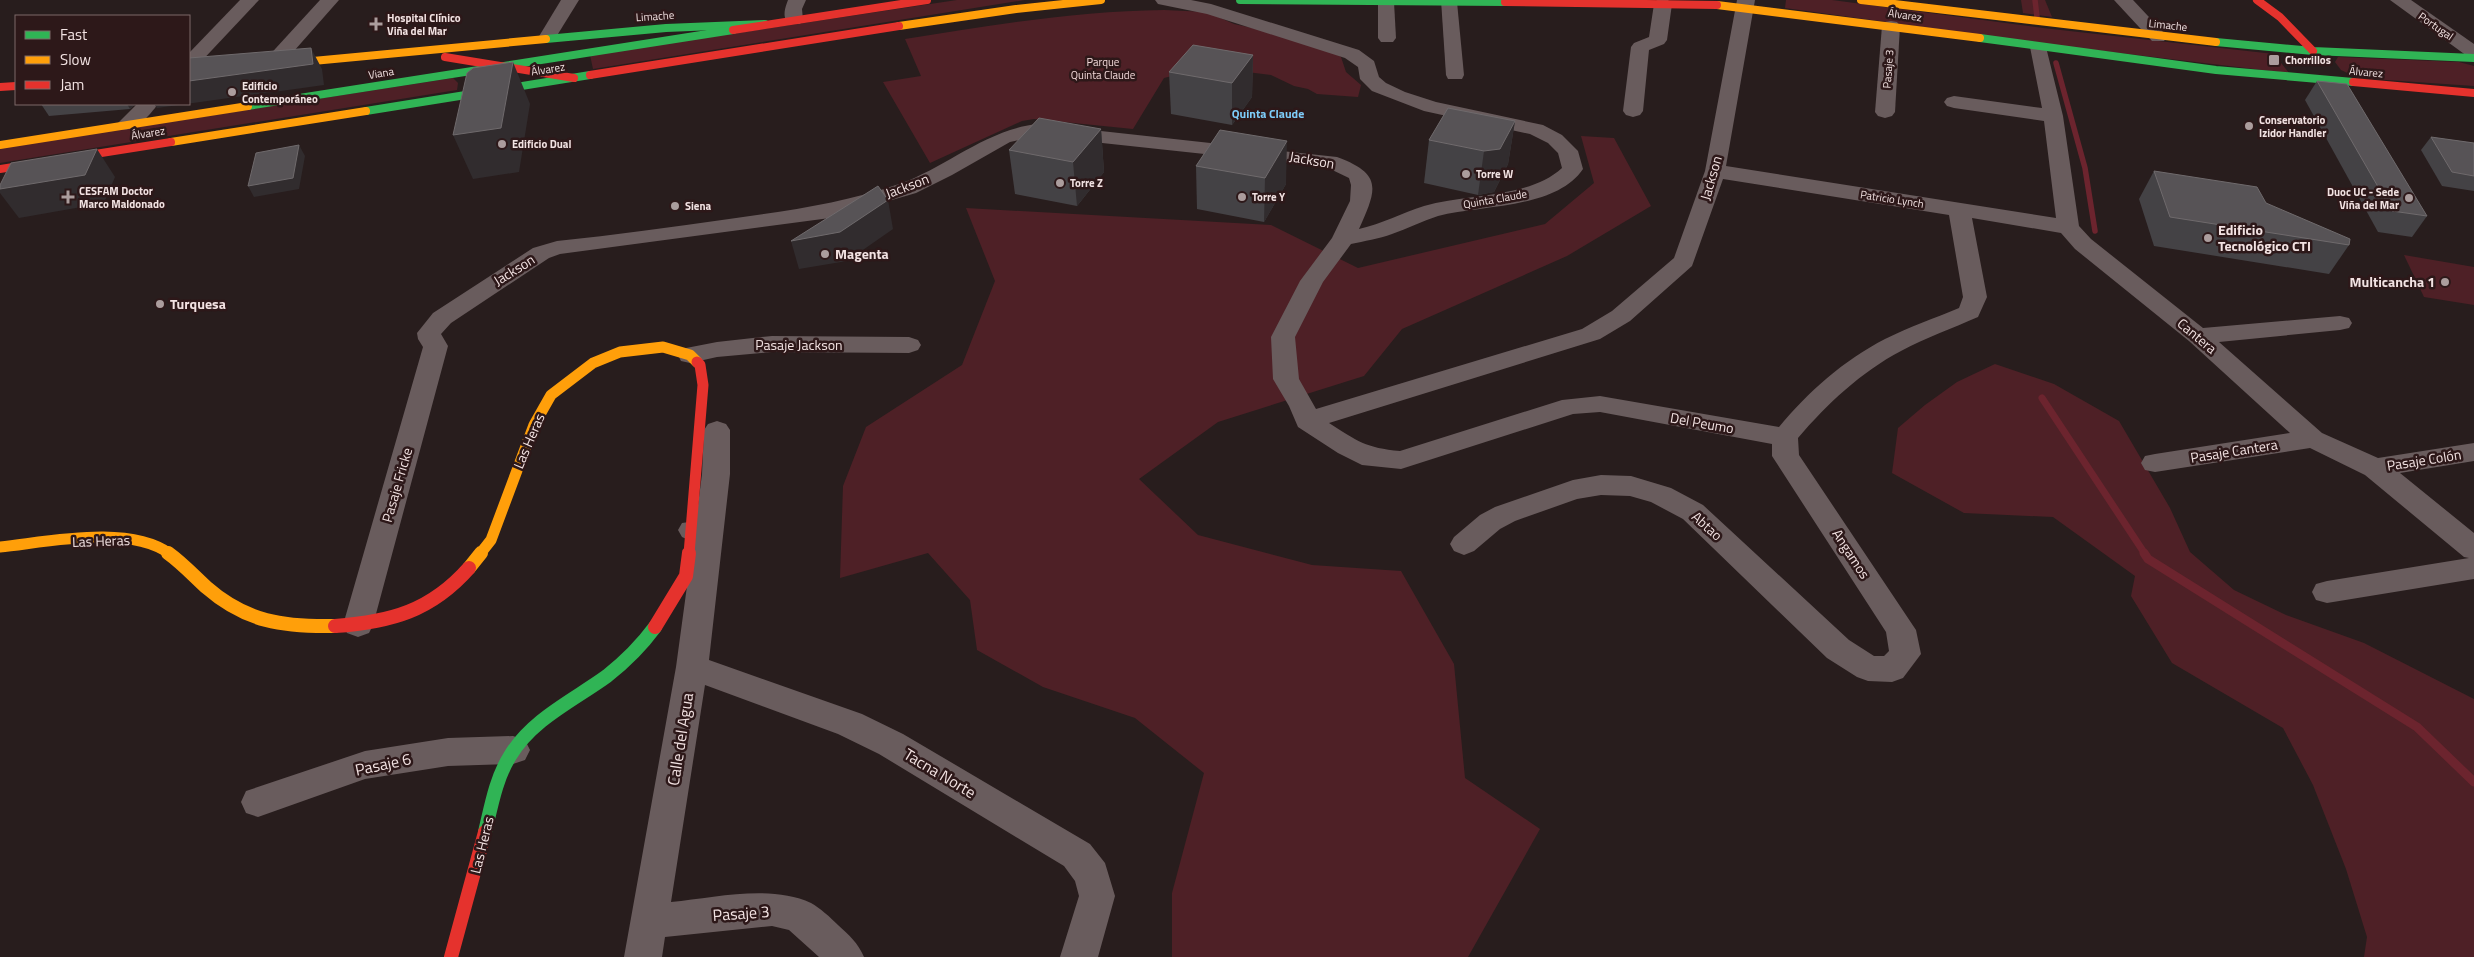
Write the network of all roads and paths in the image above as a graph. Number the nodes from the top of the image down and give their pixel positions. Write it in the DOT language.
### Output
graph roads {
  1 [pos="250,0"];
  2 [pos="330,0"];
  3 [pos="570,0"];
  4 [pos="797,0"];
  5 [pos="928,0"];
  6 [pos="1101,0"];
  7 [pos="1164,0"];
  8 [pos="1240,0"];
  9 [pos="1861,0"];
  10 [pos="2123,0"];
  11 [pos="2257,0"];
  12 [pos="2399,0"];
  13 [pos="1385,2"];
  14 [pos="1448,2"];
  15 [pos="883,3"];
  16 [pos="1663,4"];
  17 [pos="1746,4"];
  18 [pos="794,20"];
  19 [pos="765,24"];
  20 [pos="1891,26"];
  21 [pos="2158,37"];
  22 [pos="547,38"];
  23 [pos="1387,38"];
  24 [pos="482,44"];
  25 [pos="2039,47"];
  26 [pos="2313,51"];
  27 [pos="2474,52"];
  28 [pos="383,55"];
  29 [pos="2474,58"];
  30 [pos="463,59"];
  31 [pos="267,65"];
  32 [pos="498,67"];
  33 [pos="191,68"];
  34 [pos="1455,75"];
  35 [pos="574,78"];
  36 [pos="2352,83"];
  37 [pos="15,86"];
  38 [pos="0,87"];
  39 [pos="2474,93"];
  40 [pos="1954,102"];
  41 [pos="147,105"];
  42 [pos="1633,111"];
  43 [pos="1885,112"];
  44 [pos="2053,116"];
  45 [pos="126,125"];
  46 [pos="0,145"];
  47 [pos="0,169"];
  48 [pos="1715,171"];
  49 [pos="1959,210"];
  50 [pos="2068,228"];
  51 [pos="1344,239"];
  52 [pos="2340,323"];
  53 [pos="2198,336"];
  54 [pos="909,345"];
  55 [pos="436,346"];
  56 [pos="690,355"];
  57 [pos="1307,421"];
  58 [pos="717,430"];
  59 [pos="1785,437"];
  60 [pos="2313,439"];
  61 [pos="2474,452"];
  62 [pos="2155,463"];
  63 [pos="2375,468"];
  64 [pos="700,533"];
  65 [pos="1464,544"];
  66 [pos="0,547"];
  67 [pos="2474,549"];
  68 [pos="2474,568"];
  69 [pos="2328,592"];
  70 [pos="358,625"];
  71 [pos="692,667"];
  72 [pos="1892,669"];
  73 [pos="513,750"];
  74 [pos="258,802"];
  75 [pos="650,921"];
  76 [pos="451,957"];
  77 [pos="643,957"];
  78 [pos="845,957"];
  79 [pos="1079,957"];
  1 -- 33 [label="street"];
  2 -- 31 [label="street"];
  3 -- 22 [label="street"];
  4 -- 18 [label="street"];
  5 -- 15 [label="main road, Limache"];
  6 -- 35 [label="main road, Álvarez"];
  7 -- 51 [label="street, Quinta Claude"];
  8 -- 13 [label="main road, Álvarez"];
  9 -- 21 [label="main road, Limache"];
  10 -- 21 [label="street"];
  11 -- 26 [label="main road"];
  12 -- 27 [label="street, Portugal"];
  13 -- 14 [label="main road, Álvarez"];
  13 -- 23 [label="street"];
  14 -- 16 [label="main road, Álvarez"];
  14 -- 34 [label="street"];
  15 -- 18 [label="main road, Limache"];
  16 -- 17 [label="main road, Álvarez"];
  16 -- 42 [label="street"];
  17 -- 20 [label="main road, Álvarez"];
  17 -- 48 [label="street, Jackson"];
  18 -- 19 [label="main road, Limache"];
  19 -- 22 [label="main road, Limache"];
  19 -- 32 [label="main road, Viana"];
  20 -- 25 [label="main road, Álvarez"];
  20 -- 43 [label="street, Pasaje 3"];
  21 -- 26 [label="main road, Limache"];
  22 -- 24 [label="main road, Limache"];
  24 -- 28 [label="main road, Limache"];
  24 -- 30 [label="main road"];
  25 -- 36 [label="main road, Álvarez"];
  25 -- 44 [label="street"];
  26 -- 29 [label="main road, Limache"];
  26 -- 36 [label="main road"];
  28 -- 30 [label="main road, Limache"];
  28 -- 31 [label="main road, Limache"];
  30 -- 32 [label="main road, Limache"];
  32 -- 35 [label="main road, Limache"];
  32 -- 45 [label="main road, Viana"];
  35 -- 47 [label="main road, Álvarez"];
  36 -- 39 [label="main road, Álvarez"];
  37 -- 38 [label="main road"];
  40 -- 44 [label="street"];
  41 -- 45 [label="street"];
  44 -- 50 [label="street"];
  45 -- 46 [label="main road, Viana"];
  48 -- 49 [label="street, Patricio Lynch"];
  48 -- 57 [label="street, Jackson"];
  49 -- 50 [label="street, Patricio Lynch"];
  49 -- 59 [label="street"];
  50 -- 53 [label="street, Cantera"];
  51 -- 55 [label="street, Jackson"];
  51 -- 57 [label="street, Jackson"];
  52 -- 53 [label="street"];
  53 -- 60 [label="street, Cantera"];
  54 -- 56 [label="street, Pasaje Jackson"];
  55 -- 70 [label="street, Pasaje Fricke"];
  56 -- 64 [label="main road, Las Heras"];
  56 -- 70 [label="main road, Las Heras"];
  57 -- 59 [label="street, Del Peumo"];
  58 -- 64 [label="street, Las Heras"];
  59 -- 72 [label="street, Angamos"];
  60 -- 62 [label="street, Pasaje Cantera"];
  60 -- 63 [label="street, Cantera"];
  61 -- 63 [label="street, Pasaje Colón"];
  63 -- 67 [label="street, Cantera"];
  64 -- 71 [label="street, Calle del Agua"];
  64 -- 73 [label="main road, Las Heras"];
  65 -- 72 [label="street, Abtao"];
  66 -- 70 [label="main road, Las Heras"];
  68 -- 69 [label="street"];
  71 -- 75 [label="street, Calle del Agua"];
  71 -- 79 [label="street, Tacna Norte"];
  73 -- 74 [label="street, Pasaje 6"];
  73 -- 76 [label="main road, Las Heras"];
  75 -- 77 [label="street, Calle del Agua"];
  75 -- 78 [label="street, Pasaje 3"];
}
